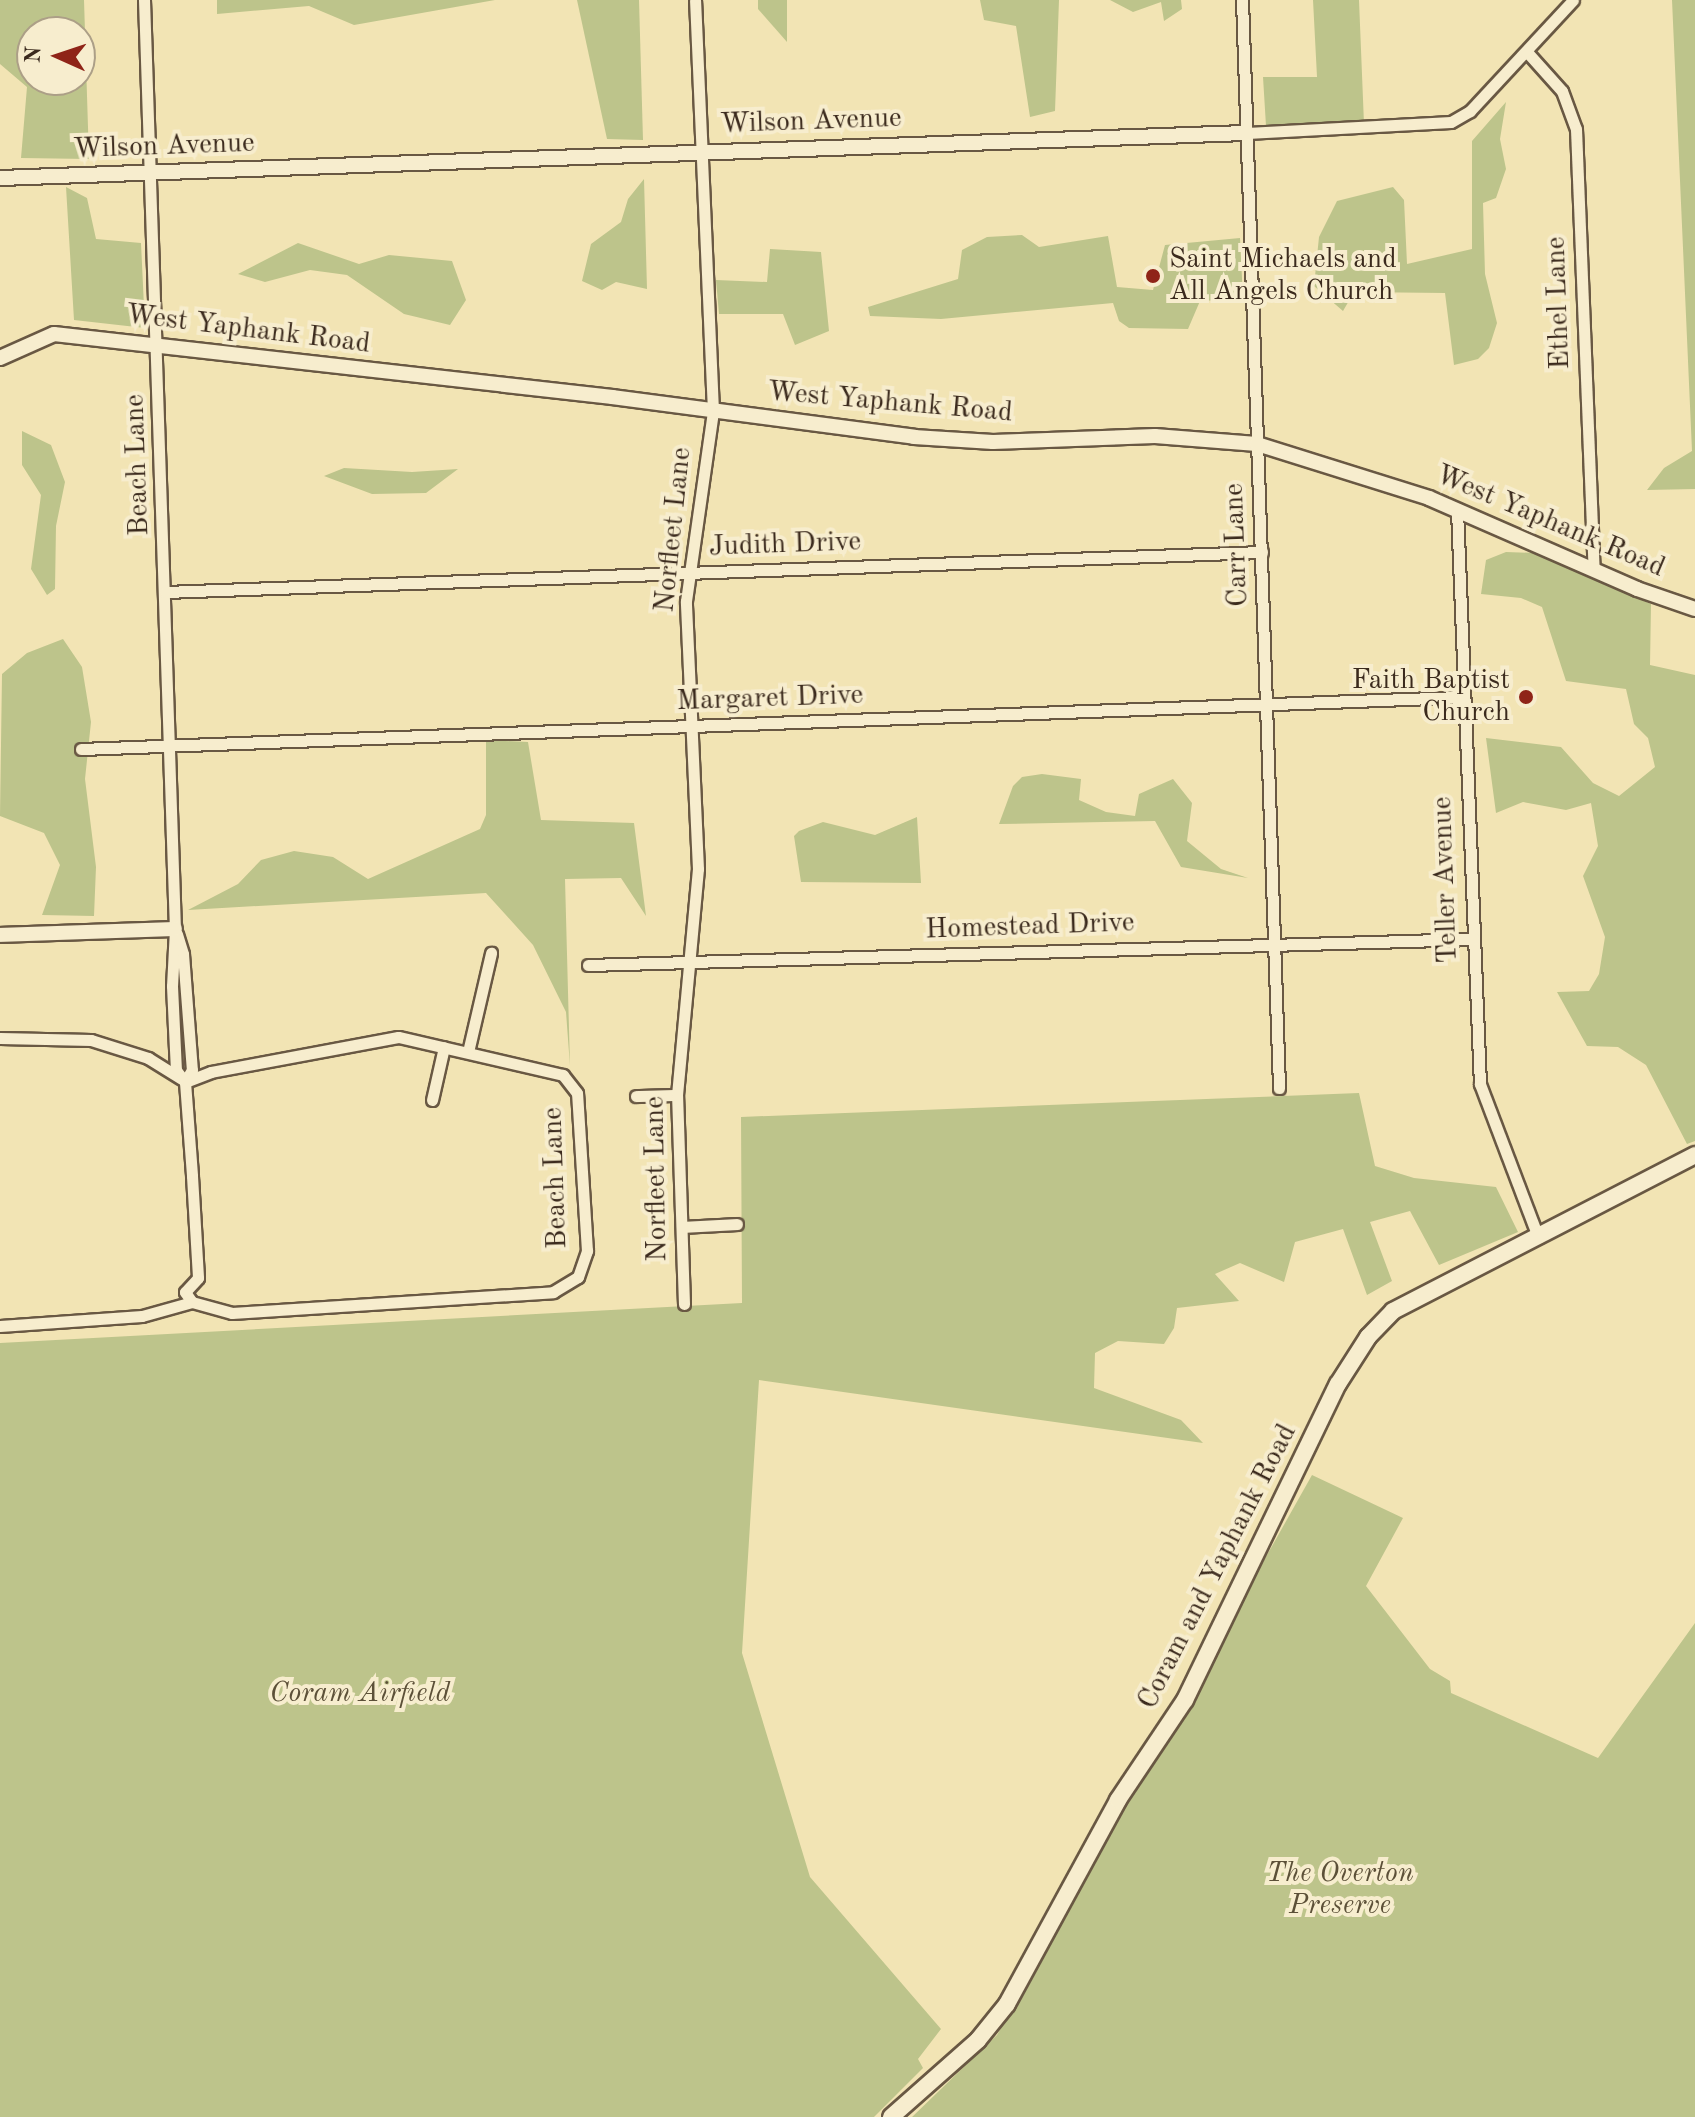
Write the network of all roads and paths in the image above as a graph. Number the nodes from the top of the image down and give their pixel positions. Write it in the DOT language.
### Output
graph roads {
  1 [pos="144,0"];
  2 [pos="695,0"];
  3 [pos="1242,0"];
  4 [pos="1573,0"];
  5 [pos="1527,52"];
  6 [pos="1247,133"];
  7 [pos="703,152"];
  8 [pos="150,173"];
  9 [pos="0,178"];
  10 [pos="158,346"];
  11 [pos="0,358"];
  12 [pos="713,411"];
  13 [pos="1257,444"];
  14 [pos="1457,510"];
  15 [pos="1262,552"];
  16 [pos="1594,568"];
  17 [pos="690,573"];
  18 [pos="165,592"];
  19 [pos="1695,609"];
  20 [pos="1461,697"];
  21 [pos="1266,706"];
  22 [pos="690,725"];
  23 [pos="169,744"];
  24 [pos="81,749"];
  25 [pos="175,929"];
  26 [pos="0,935"];
  27 [pos="1474,939"];
  28 [pos="1275,945"];
  29 [pos="491,953"];
  30 [pos="588,965"];
  31 [pos="692,965"];
  32 [pos="0,1038"];
  33 [pos="444,1047"];
  34 [pos="468,1052"];
  35 [pos="185,1082"];
  36 [pos="1279,1088"];
  37 [pos="677,1095"];
  38 [pos="636,1096"];
  39 [pos="432,1100"];
  40 [pos="1695,1155"];
  41 [pos="737,1224"];
  42 [pos="682,1227"];
  43 [pos="1538,1237"];
  44 [pos="192,1302"];
  45 [pos="684,1304"];
  46 [pos="0,1326"];
  47 [pos="891,2117"];
  1 -- 8 [label="street, Beach Lane"];
  2 -- 7 [label="street, Norfleet Lane"];
  3 -- 6 [label="street, Carr Lane"];
  4 -- 5 [label="street, Wilson Avenue"];
  5 -- 6 [label="street, Wilson Avenue"];
  5 -- 16 [label="street, Ethel Lane"];
  6 -- 7 [label="street, Wilson Avenue"];
  6 -- 13 [label="street, Carr Lane"];
  7 -- 8 [label="street, Wilson Avenue"];
  7 -- 12 [label="street, Norfleet Lane"];
  8 -- 9 [label="street, Wilson Avenue"];
  8 -- 10 [label="street, Beach Lane"];
  10 -- 11 [label="street, West Yaphank Road"];
  10 -- 12 [label="street, West Yaphank Road"];
  10 -- 18 [label="street, Beach Lane"];
  12 -- 13 [label="street, West Yaphank Road"];
  12 -- 17 [label="street, Norfleet Lane"];
  13 -- 14 [label="street, West Yaphank Road"];
  13 -- 15 [label="street, Carr Lane"];
  14 -- 16 [label="street, West Yaphank Road"];
  14 -- 20 [label="street, Teller Avenue"];
  15 -- 17 [label="street, Judith Drive"];
  15 -- 21 [label="street, Carr Lane"];
  16 -- 19 [label="street, West Yaphank Road"];
  17 -- 18 [label="street, Judith Drive"];
  17 -- 22 [label="street, Norfleet Lane"];
  18 -- 23 [label="street, Beach Lane"];
  20 -- 21 [label="street, Margaret Drive"];
  20 -- 27 [label="street, Teller Avenue"];
  21 -- 22 [label="street, Margaret Drive"];
  21 -- 28 [label="street, Carr Lane"];
  22 -- 23 [label="street, Margaret Drive"];
  22 -- 31 [label="street, Norfleet Lane"];
  23 -- 24 [label="street, Margaret Drive"];
  23 -- 25 [label="street, Beach Lane"];
  25 -- 26 [label="street"];
  25 -- 35 [label="street, Beach Lane"];
  27 -- 28 [label="street, Homestead Drive"];
  27 -- 43 [label="street, Teller Avenue"];
  28 -- 31 [label="street, Homestead Drive"];
  28 -- 36 [label="street, Carr Lane"];
  29 -- 34 [label="street"];
  30 -- 31 [label="street, Homestead Drive"];
  31 -- 37 [label="street, Norfleet Lane"];
  32 -- 35 [label="street"];
  33 -- 34 [label="street, Beach Lane"];
  33 -- 35 [label="street, Beach Lane"];
  33 -- 39 [label="street"];
  34 -- 44 [label="street, Beach Lane"];
  35 -- 44 [label="street, Beach Lane"];
  37 -- 38 [label="street"];
  37 -- 42 [label="street, Norfleet Lane"];
  40 -- 43 [label="main road, Coram and Yaphank Road"];
  41 -- 42 [label="street"];
  42 -- 45 [label="street, Norfleet Lane"];
  43 -- 47 [label="main road, Coram and Yaphank Road"];
  44 -- 46 [label="street"];
}
